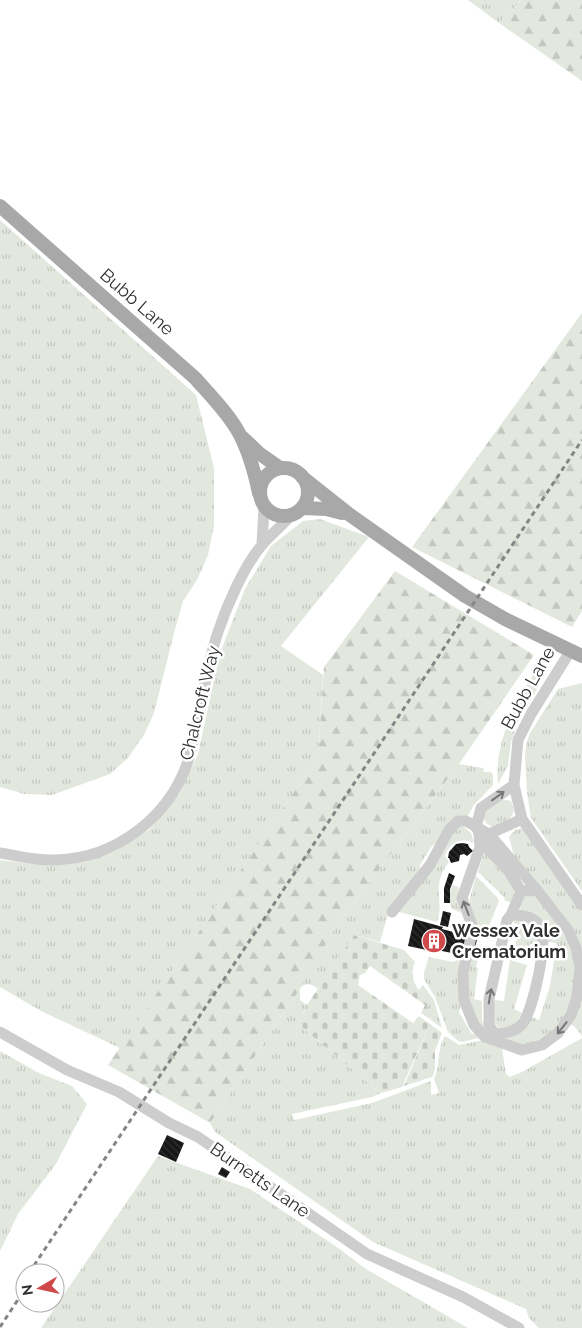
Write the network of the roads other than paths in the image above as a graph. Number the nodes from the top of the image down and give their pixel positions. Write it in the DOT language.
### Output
graph roads {
  1 [pos="0,206"];
  2 [pos="240,435"];
  3 [pos="280,468"];
  4 [pos="302,477"];
  5 [pos="260,493"];
  6 [pos="264,506"];
  7 [pos="297,512"];
  8 [pos="350,515"];
  9 [pos="262,545"];
  10 [pos="576,653"];
  11 [pos="514,785"];
  12 [pos="522,820"];
  13 [pos="482,832"];
  14 [pos="0,853"];
  15 [pos="537,890"];
  16 [pos="520,891"];
  17 [pos="582,905"];
  18 [pos="392,912"];
  19 [pos="511,915"];
  20 [pos="0,1032"];
  21 [pos="497,1037"];
  22 [pos="519,1328"];
  1 -- 2 [label="main road, Bubb Lane"];
  2 -- 3 [label="main road, Bubb Lane"];
  2 -- 5 [label="main road, Bubb Lane"];
  3 -- 4 [label="main road"];
  3 -- 5 [label="main road"];
  4 -- 7 [label="main road"];
  4 -- 8 [label="main road, Bubb Lane"];
  5 -- 6 [label="main road"];
  6 -- 7 [label="main road"];
  6 -- 9 [label="street, Chalcroft Way"];
  7 -- 8 [label="main road, Bubb Lane"];
  7 -- 9 [label="street, Chalcroft Way"];
  8 -- 10 [label="main road, Bubb Lane"];
  9 -- 14 [label="street, Chalcroft Way"];
  10 -- 11 [label="street, Bubb Lane"];
  11 -- 12 [label="street, Bubb Lane"];
  13 -- 11 [label="street, one-way"];
  12 -- 13 [label="street"];
  12 -- 17 [label="street, Bubb Lane"];
  13 -- 15 [label="street"];
  13 -- 16 [label="street"];
  13 -- 18 [label="street"];
  21 -- 13 [label="street, one-way"];
  15 -- 16 [label="street"];
  15 -- 21 [label="street, one-way"];
  16 -- 19 [label="street"];
  21 -- 19 [label="street, one-way"];
  19 -- 21 [label="street"];
  20 -- 22 [label="street, Burnetts Lane"];
}
